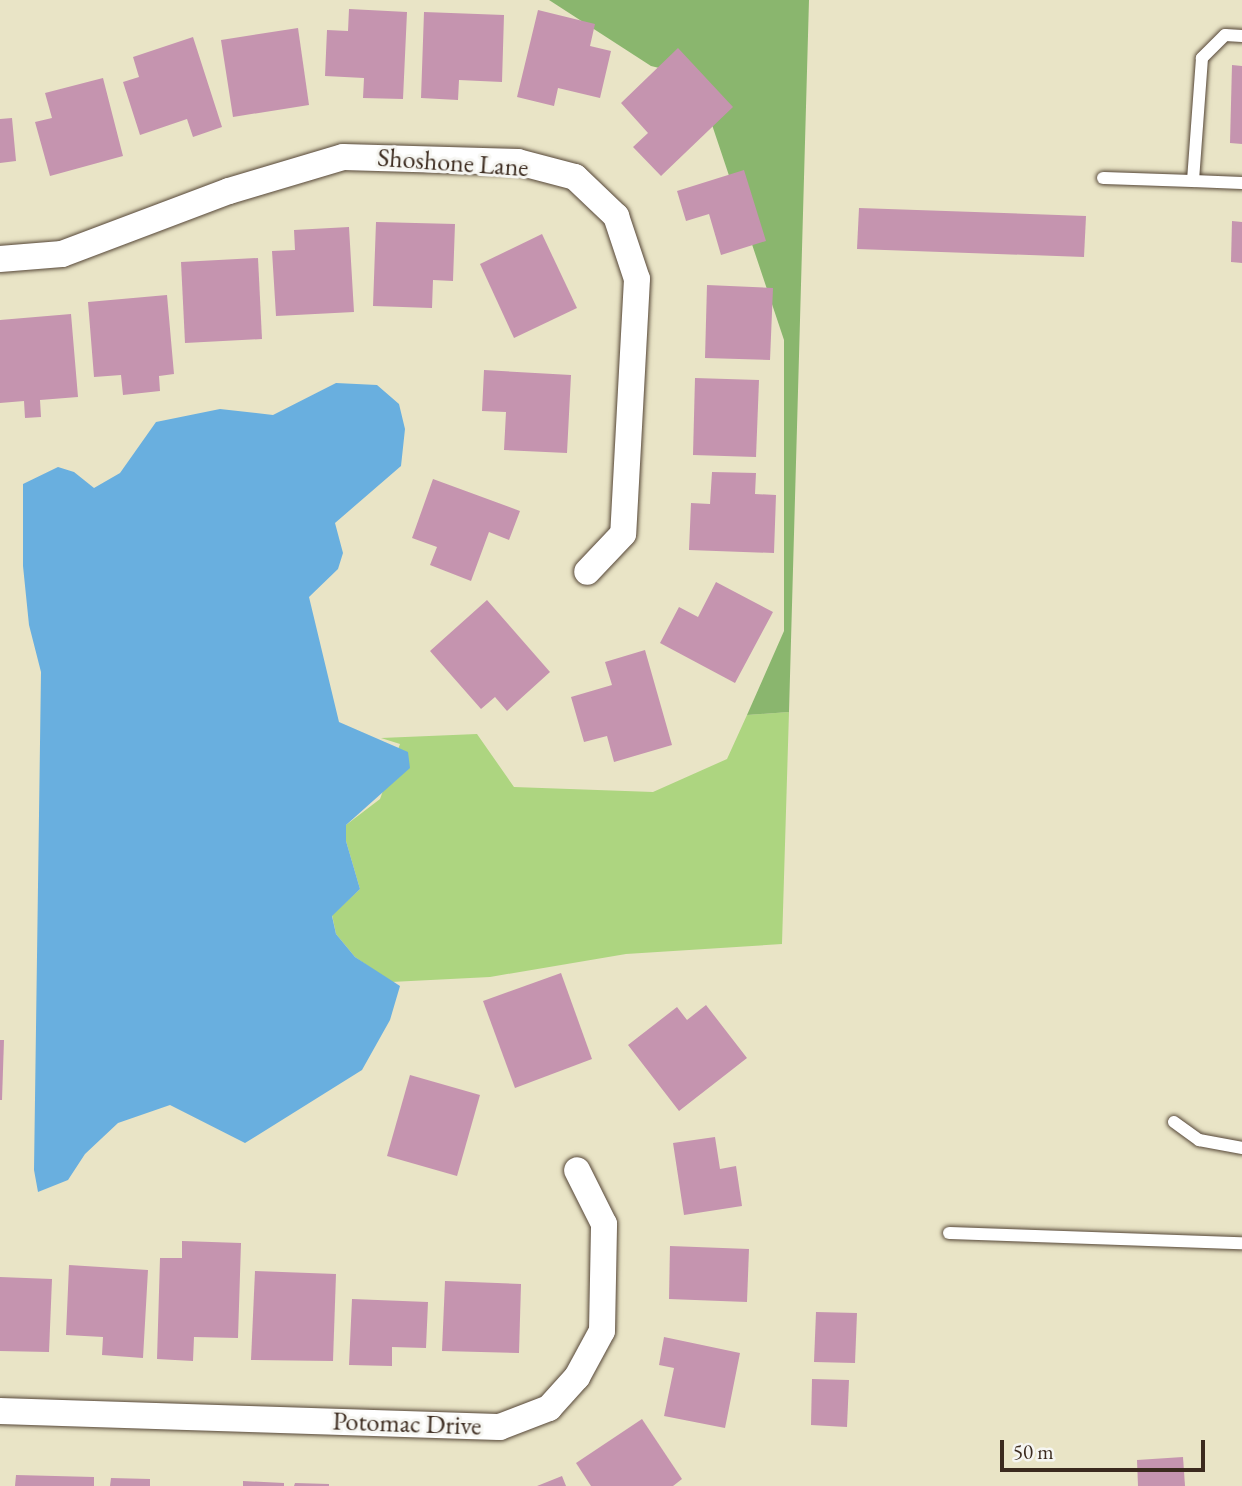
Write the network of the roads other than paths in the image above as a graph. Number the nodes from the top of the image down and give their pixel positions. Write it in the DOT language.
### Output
graph roads {
  1 [pos="1242,36"];
  2 [pos="1103,178"];
  3 [pos="1193,181"];
  4 [pos="1242,183"];
  5 [pos="0,259"];
  6 [pos="587,572"];
  7 [pos="1174,1122"];
  8 [pos="1242,1148"];
  9 [pos="578,1170"];
  10 [pos="949,1233"];
  11 [pos="1242,1243"];
  12 [pos="0,1411"];
  1 -- 3 [label="lane"];
  2 -- 3 [label="lane"];
  3 -- 4 [label="lane"];
  5 -- 6 [label="street, Shoshone Lane"];
  7 -- 8 [label="lane"];
  9 -- 12 [label="street, Potomac Drive"];
  10 -- 11 [label="lane"];
}
